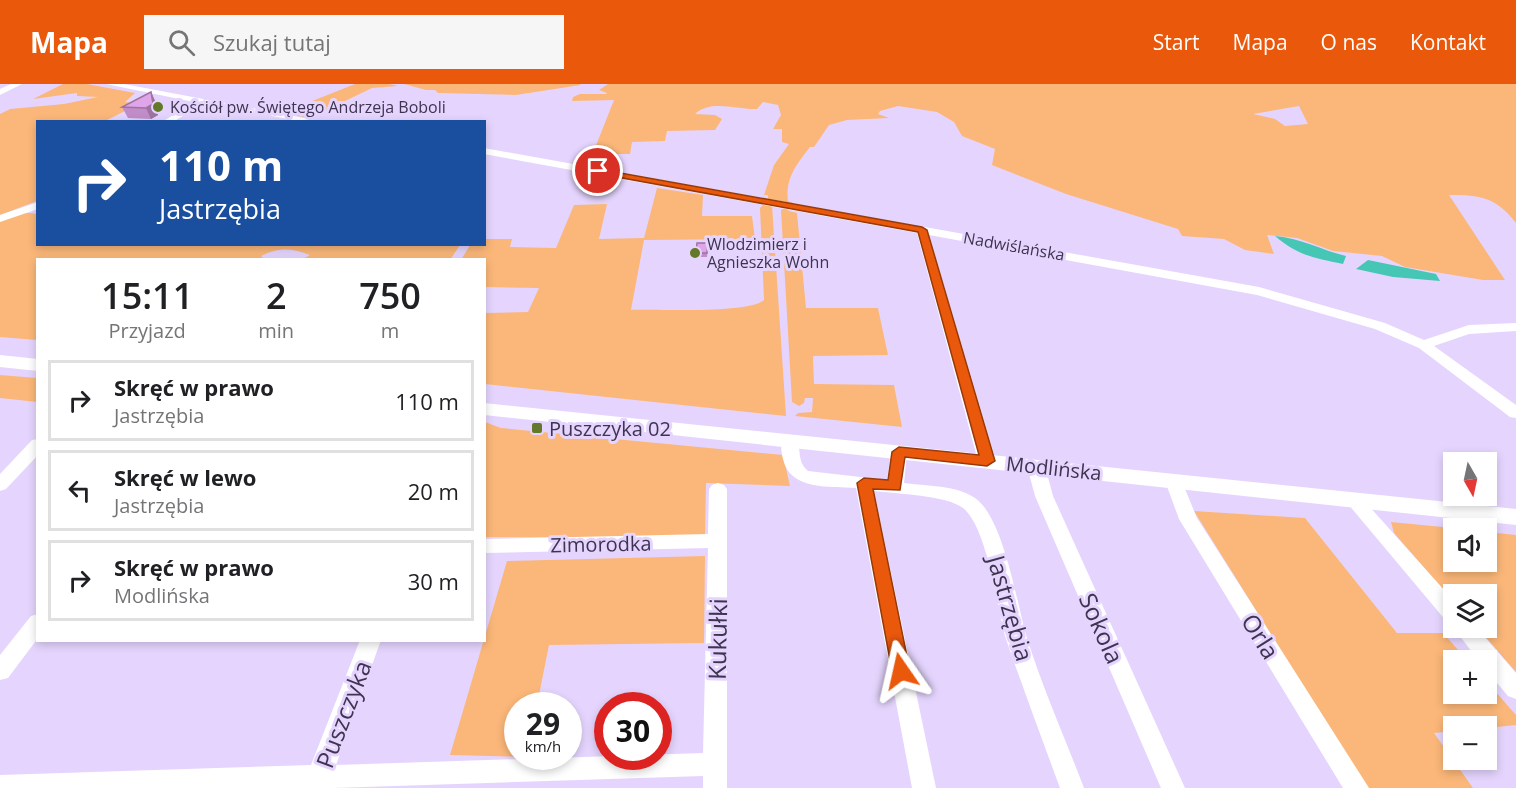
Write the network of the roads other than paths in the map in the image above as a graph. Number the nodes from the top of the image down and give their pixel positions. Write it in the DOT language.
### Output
graph roads {
  1 [pos="18,84"];
  2 [pos="110,84"];
  3 [pos="0,92"];
  4 [pos="202,100"];
  5 [pos="273,113"];
  6 [pos="169,120"];
  7 [pos="256,120"];
  8 [pos="310,120"];
  9 [pos="486,151"];
  10 [pos="36,197"];
  11 [pos="36,206"];
  12 [pos="2,218"];
  13 [pos="922,230"];
  14 [pos="1516,327"];
  15 [pos="1424,345"];
  16 [pos="0,361"];
  17 [pos="36,365"];
  18 [pos="486,410"];
  19 [pos="1516,413"];
  20 [pos="790,440"];
  21 [pos="36,446"];
  22 [pos="899,452"];
  23 [pos="987,461"];
  24 [pos="1036,466"];
  25 [pos="1174,481"];
  26 [pos="864,483"];
  27 [pos="0,484"];
  28 [pos="895,486"];
  29 [pos="718,489"];
  30 [pos="1354,500"];
  31 [pos="1516,516"];
  32 [pos="718,541"];
  33 [pos="486,546"];
  34 [pos="1443,603"];
  35 [pos="36,625"];
  36 [pos="1472,638"];
  37 [pos="370,642"];
  38 [pos="0,671"];
  39 [pos="1516,689"];
  40 [pos="715,776"];
  41 [pos="317,783"];
  42 [pos="0,787"];
  43 [pos="924,788"];
  44 [pos="1072,788"];
  45 [pos="1173,788"];
  46 [pos="1357,788"];
  1 -- 3 [label="street"];
  2 -- 4 [label="street"];
  4 -- 5 [label="street"];
  4 -- 6 [label="street"];
  5 -- 7 [label="street"];
  5 -- 8 [label="street"];
  9 -- 13 [label="street, Nadwiślańska"];
  10 -- 12 [label="street"];
  11 -- 12 [label="street"];
  13 -- 15 [label="street, Nadwiślańska"];
  13 -- 23 [label="street"];
  14 -- 15 [label="street"];
  15 -- 19 [label="street, Nadwiślańska"];
  16 -- 17 [label="main road"];
  18 -- 20 [label="main road, Modlińska"];
  20 -- 22 [label="main road, Modlińska"];
  20 -- 26 [label="street, Jastrzębia"];
  21 -- 27 [label="street"];
  22 -- 23 [label="main road, Modlińska"];
  22 -- 28 [label="street"];
  23 -- 24 [label="main road, Modlińska"];
  24 -- 25 [label="main road, Modlińska"];
  24 -- 45 [label="street, Sokola"];
  25 -- 30 [label="main road, Modlińska"];
  25 -- 46 [label="street, Orla"];
  26 -- 28 [label="street, Jastrzębia"];
  26 -- 43 [label="street"];
  28 -- 44 [label="street, Jastrzębia"];
  29 -- 32 [label="street, Kukułki"];
  30 -- 31 [label="main road, Modlińska"];
  30 -- 34 [label="street"];
  32 -- 33 [label="street, Zimorodka"];
  32 -- 40 [label="street, Kukułki"];
  35 -- 38 [label="street"];
  36 -- 39 [label="street"];
  37 -- 41 [label="street, Puszczyka"];
  40 -- 41 [label="street"];
  41 -- 42 [label="street"];
}
